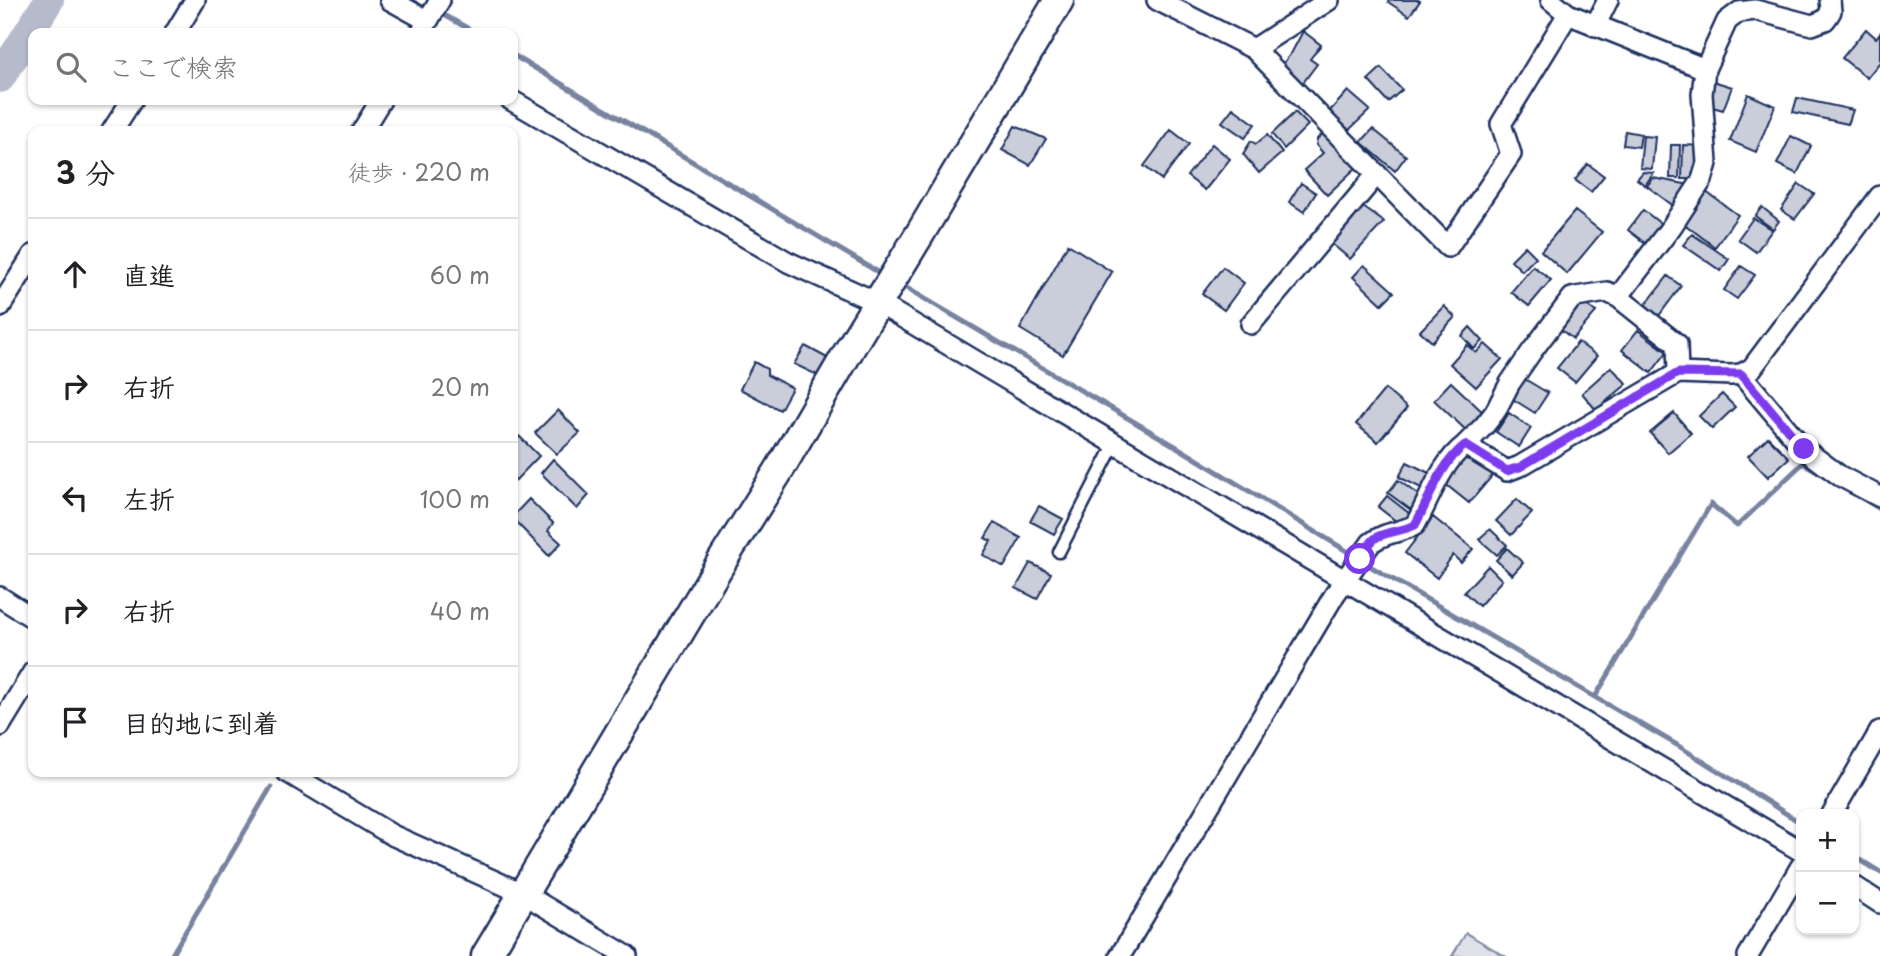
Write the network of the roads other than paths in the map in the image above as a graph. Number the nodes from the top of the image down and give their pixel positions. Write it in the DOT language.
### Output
graph roads {
  1 [pos="195,0"];
  2 [pos="390,0"];
  3 [pos="440,0"];
  4 [pos="1059,0"];
  5 [pos="1157,0"];
  6 [pos="1329,0"];
  7 [pos="1551,0"];
  8 [pos="1608,0"];
  9 [pos="1830,0"];
  10 [pos="1568,14"];
  11 [pos="1595,26"];
  12 [pos="178,28"];
  13 [pos="422,28"];
  14 [pos="424,28"];
  15 [pos="1254,48"];
  16 [pos="1705,69"];
  17 [pos="518,104"];
  18 [pos="129,105"];
  19 [pos="378,105"];
  20 [pos="115,126"];
  21 [pos="365,126"];
  22 [pos="1377,174"];
  23 [pos="1880,196"];
  24 [pos="28,263"];
  25 [pos="882,297"];
  26 [pos="1618,297"];
  27 [pos="0,307"];
  28 [pos="1251,324"];
  29 [pos="1678,373"];
  30 [pos="1741,374"];
  31 [pos="1115,443"];
  32 [pos="1465,445"];
  33 [pos="1880,497"];
  34 [pos="1059,552"];
  35 [pos="1348,576"];
  36 [pos="0,597"];
  37 [pos="28,615"];
  38 [pos="28,680"];
  39 [pos="0,726"];
  40 [pos="1880,731"];
  41 [pos="295,777"];
  42 [pos="1835,809"];
  43 [pos="1796,848"];
  44 [pos="1797,872"];
  45 [pos="1859,889"];
  46 [pos="524,894"];
  47 [pos="1880,903"];
  48 [pos="486,956"];
  49 [pos="628,956"];
  50 [pos="1120,956"];
  51 [pos="1748,956"];
  1 -- 12 [label="street"];
  2 -- 13 [label="street"];
  3 -- 14 [label="street"];
  4 -- 25 [label="street"];
  5 -- 15 [label="street"];
  6 -- 15 [label="street"];
  7 -- 10 [label="street"];
  8 -- 11 [label="street"];
  9 -- 16 [label="street"];
  10 -- 11 [label="street"];
  10 -- 22 [label="street"];
  11 -- 16 [label="street"];
  15 -- 22 [label="street"];
  16 -- 26 [label="street"];
  17 -- 25 [label="street"];
  18 -- 20 [label="street"];
  19 -- 21 [label="street"];
  22 -- 28 [label="street"];
  23 -- 30 [label="street"];
  24 -- 27 [label="street"];
  25 -- 31 [label="street"];
  25 -- 46 [label="street"];
  26 -- 29 [label="street"];
  26 -- 32 [label="street"];
  29 -- 30 [label="street"];
  29 -- 32 [label="street"];
  30 -- 33 [label="street"];
  31 -- 34 [label="lane"];
  31 -- 35 [label="street"];
  32 -- 35 [label="street"];
  35 -- 43 [label="street"];
  35 -- 50 [label="street"];
  36 -- 37 [label="street"];
  38 -- 39 [label="street"];
  40 -- 42 [label="street"];
  41 -- 46 [label="street"];
  44 -- 51 [label="street"];
  45 -- 47 [label="street"];
  46 -- 48 [label="street"];
  46 -- 49 [label="street"];
}
